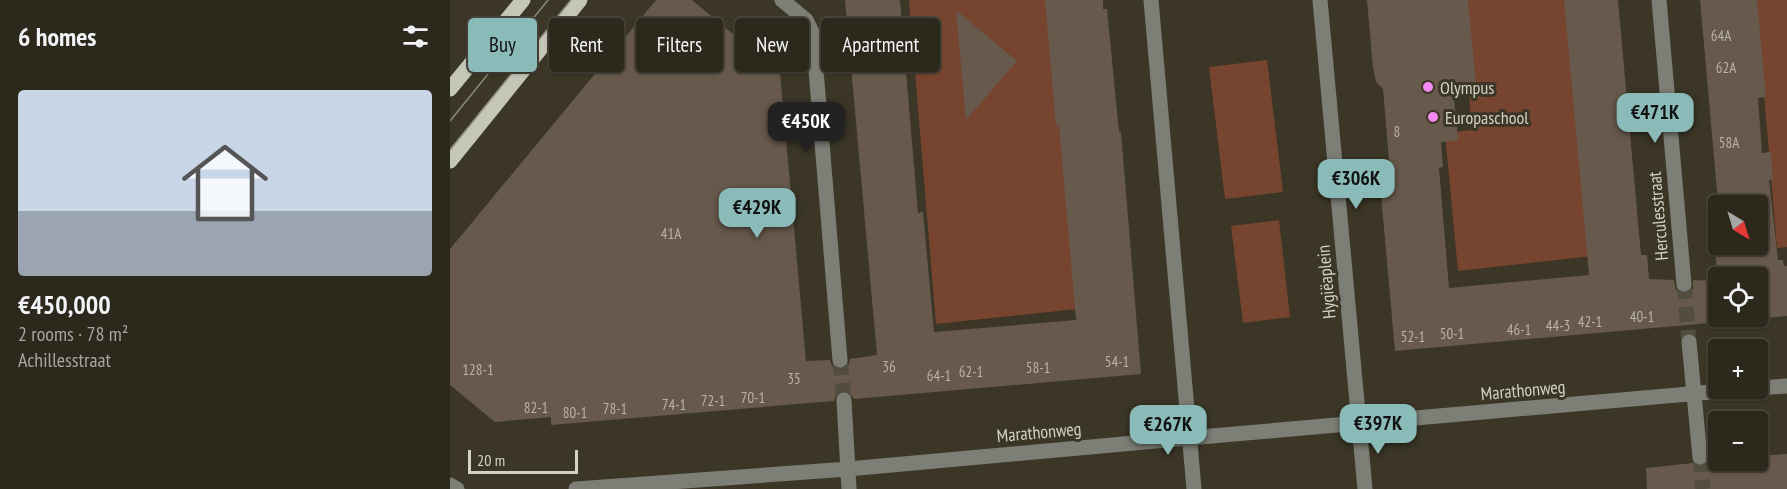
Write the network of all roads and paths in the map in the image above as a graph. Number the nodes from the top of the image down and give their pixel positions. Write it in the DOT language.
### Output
graph roads {
  1 [pos="523,0"];
  2 [pos="580,0"];
  3 [pos="782,0"];
  4 [pos="1151,0"];
  5 [pos="1320,0"];
  6 [pos="1659,0"];
  7 [pos="450,89"];
  8 [pos="450,161"];
  9 [pos="1684,284"];
  10 [pos="1689,342"];
  11 [pos="840,360"];
  12 [pos="1787,386"];
  13 [pos="1768,387"];
  14 [pos="1708,393"];
  15 [pos="1694,394"];
  16 [pos="844,400"];
  17 [pos="1359,424"];
  18 [pos="1189,438"];
  19 [pos="1700,457"];
  20 [pos="848,469"];
  21 [pos="450,486"];
  22 [pos="458,489"];
  23 [pos="576,489"];
  24 [pos="849,489"];
  25 [pos="1194,489"];
  26 [pos="1365,489"];
  1 -- 7 [label="main road"];
  2 -- 8 [label="main road"];
  3 -- 11 [label="street"];
  4 -- 18 [label="street"];
  5 -- 17 [label="street, Hygiëaplein"];
  6 -- 9 [label="street, Herculesstraat"];
  10 -- 15 [label="street"];
  12 -- 13 [label="street, Marathonweg"];
  14 -- 15 [label="street, Marathonweg"];
  15 -- 17 [label="street, Marathonweg"];
  15 -- 19 [label="street"];
  16 -- 20 [label="street"];
  17 -- 18 [label="street, Marathonweg"];
  17 -- 26 [label="street, Hygiëaplein"];
  18 -- 20 [label="street, Marathonweg"];
  18 -- 25 [label="street"];
  20 -- 23 [label="street, Marathonweg"];
  20 -- 24 [label="street"];
  21 -- 22 [label="street"];
}
